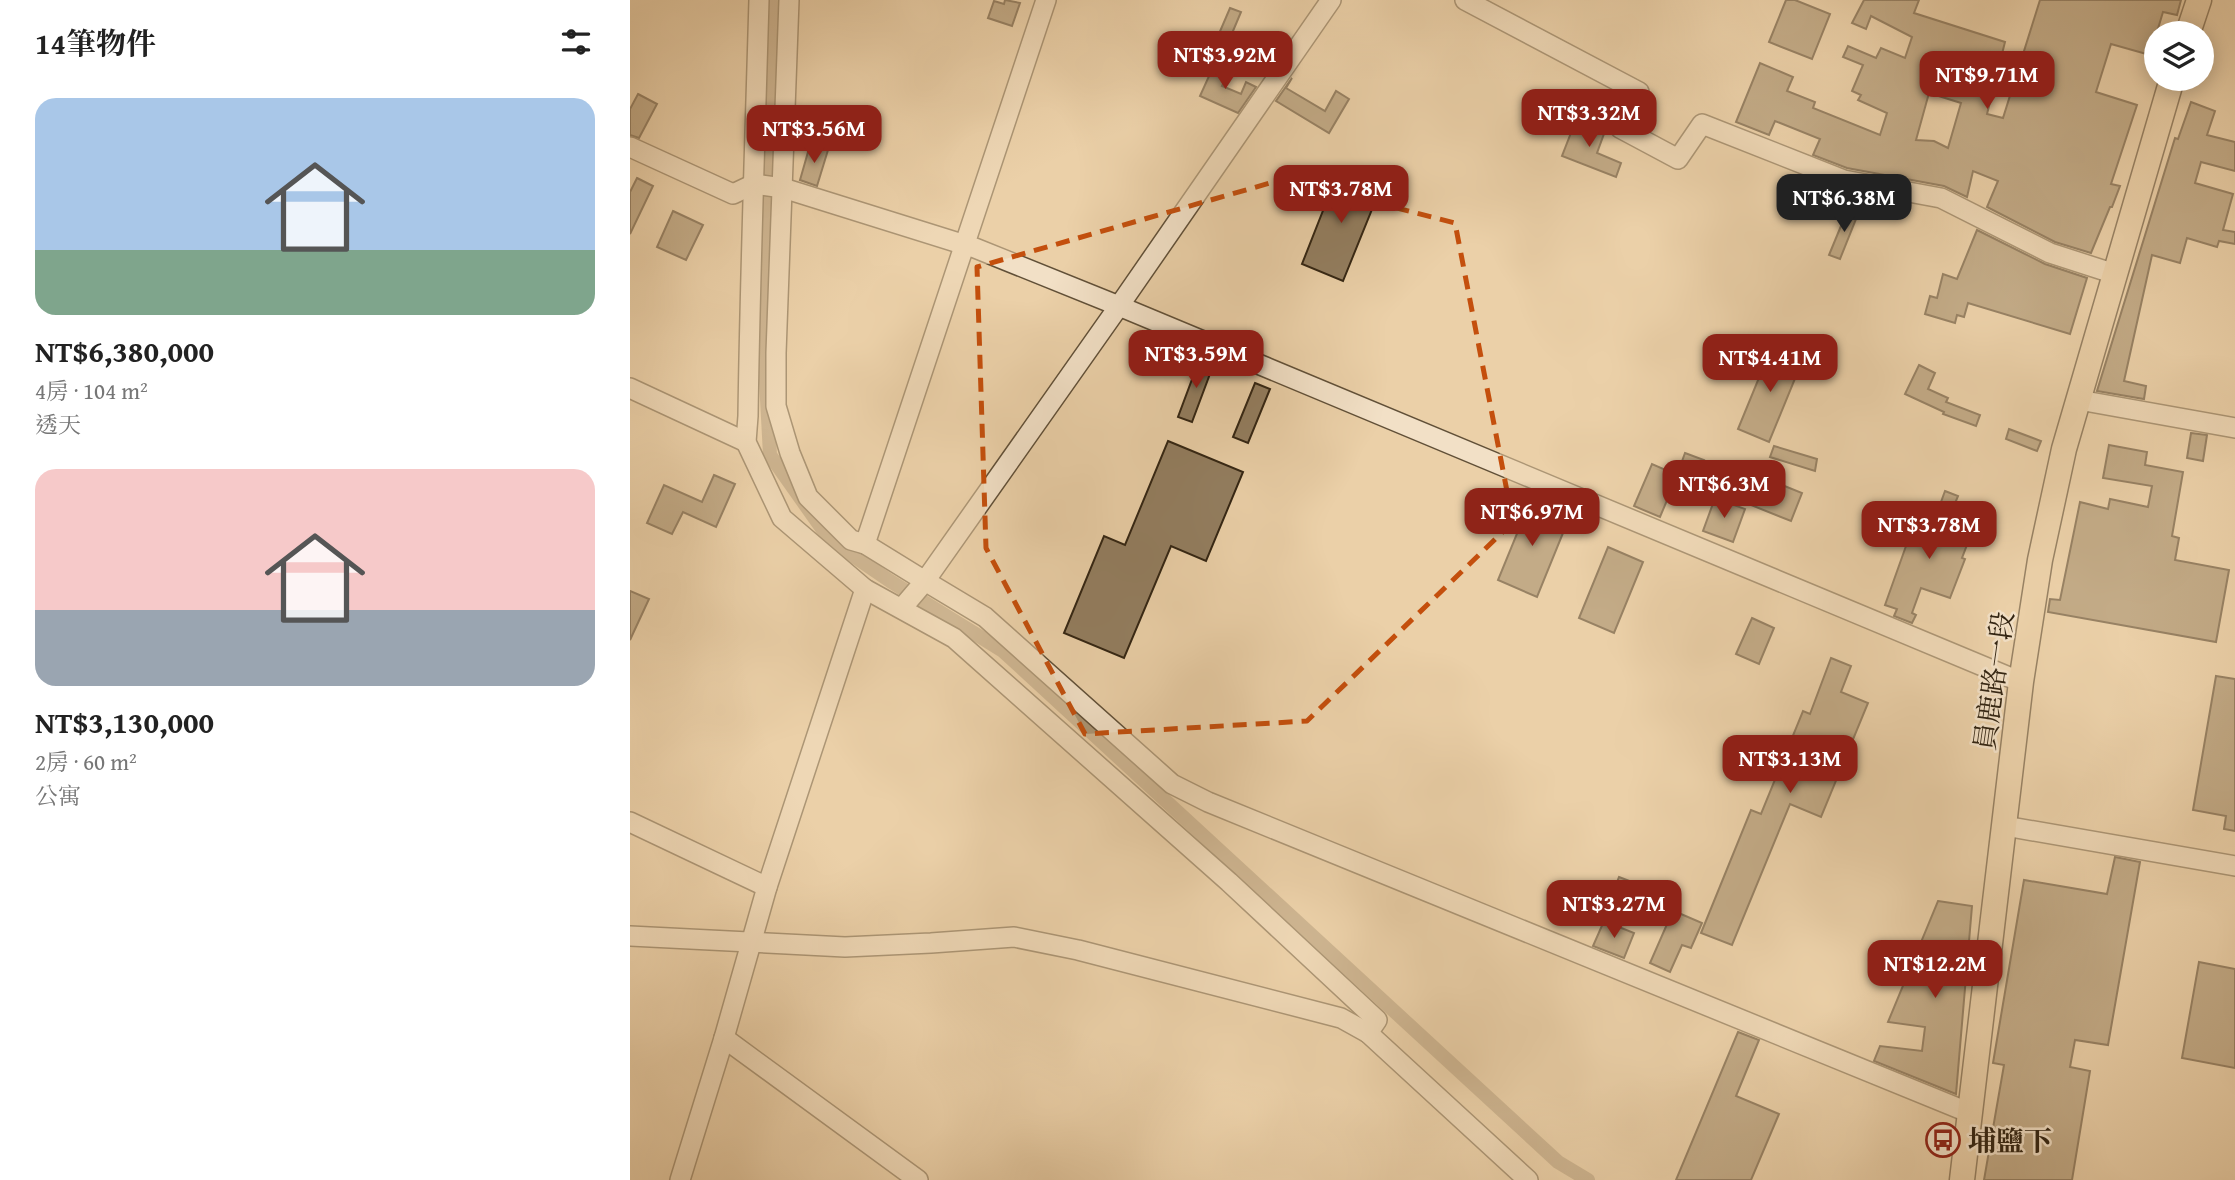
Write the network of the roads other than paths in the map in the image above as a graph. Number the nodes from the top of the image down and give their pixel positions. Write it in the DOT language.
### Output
graph roads {
  1 [pos="759,0"];
  2 [pos="789,0"];
  3 [pos="1046,0"];
  4 [pos="1331,0"];
  5 [pos="1465,0"];
  6 [pos="2199,0"];
  7 [pos="2192,21"];
  8 [pos="2168,91"];
  9 [pos="630,147"];
  10 [pos="754,184"];
  11 [pos="783,188"];
  12 [pos="965,245"];
  13 [pos="2115,274"];
  14 [pos="1119,306"];
  15 [pos="630,388"];
  16 [pos="2079,400"];
  17 [pos="2235,428"];
  18 [pos="746,442"];
  19 [pos="865,544"];
  20 [pos="925,581"];
  21 [pos="865,589"];
  22 [pos="902,608"];
  23 [pos="2021,682"];
  24 [pos="630,822"];
  25 [pos="2005,826"];
  26 [pos="2235,866"];
  27 [pos="767,887"];
  28 [pos="630,936"];
  29 [pos="750,942"];
  30 [pos="1368,1033"];
  31 [pos="724,1038"];
  32 [pos="1970,1113"];
  33 [pos="680,1180"];
  34 [pos="918,1180"];
  35 [pos="1528,1180"];
  36 [pos="1962,1180"];
  1 -- 10 [label="lane"];
  2 -- 11 [label="lane"];
  3 -- 12 [label="lane"];
  4 -- 14 [label="lane"];
  5 -- 13 [label="lane"];
  6 -- 7 [label="main road"];
  8 -- 13 [label="main road, 員鹿路一段"];
  9 -- 10 [label="lane"];
  10 -- 11 [label="lane"];
  10 -- 18 [label="lane"];
  11 -- 12 [label="lane"];
  11 -- 19 [label="lane"];
  12 -- 14 [label="lane"];
  12 -- 19 [label="lane"];
  13 -- 16 [label="main road, 員鹿路一段"];
  14 -- 20 [label="lane"];
  14 -- 23 [label="lane"];
  15 -- 18 [label="lane"];
  16 -- 17 [label="lane"];
  16 -- 23 [label="main road, 員鹿路一段"];
  18 -- 21 [label="lane"];
  19 -- 20 [label="lane"];
  20 -- 22 [label="lane"];
  20 -- 32 [label="lane"];
  21 -- 22 [label="lane"];
  21 -- 27 [label="lane"];
  22 -- 30 [label="lane"];
  23 -- 25 [label="main road, 員鹿路一段"];
  24 -- 27 [label="lane"];
  25 -- 26 [label="lane"];
  25 -- 32 [label="main road, 員鹿路一段"];
  27 -- 29 [label="lane"];
  28 -- 29 [label="lane"];
  29 -- 30 [label="lane"];
  29 -- 31 [label="lane"];
  30 -- 35 [label="lane"];
  31 -- 33 [label="lane"];
  31 -- 34 [label="lane"];
  32 -- 36 [label="main road, 員鹿路一段"];
}
